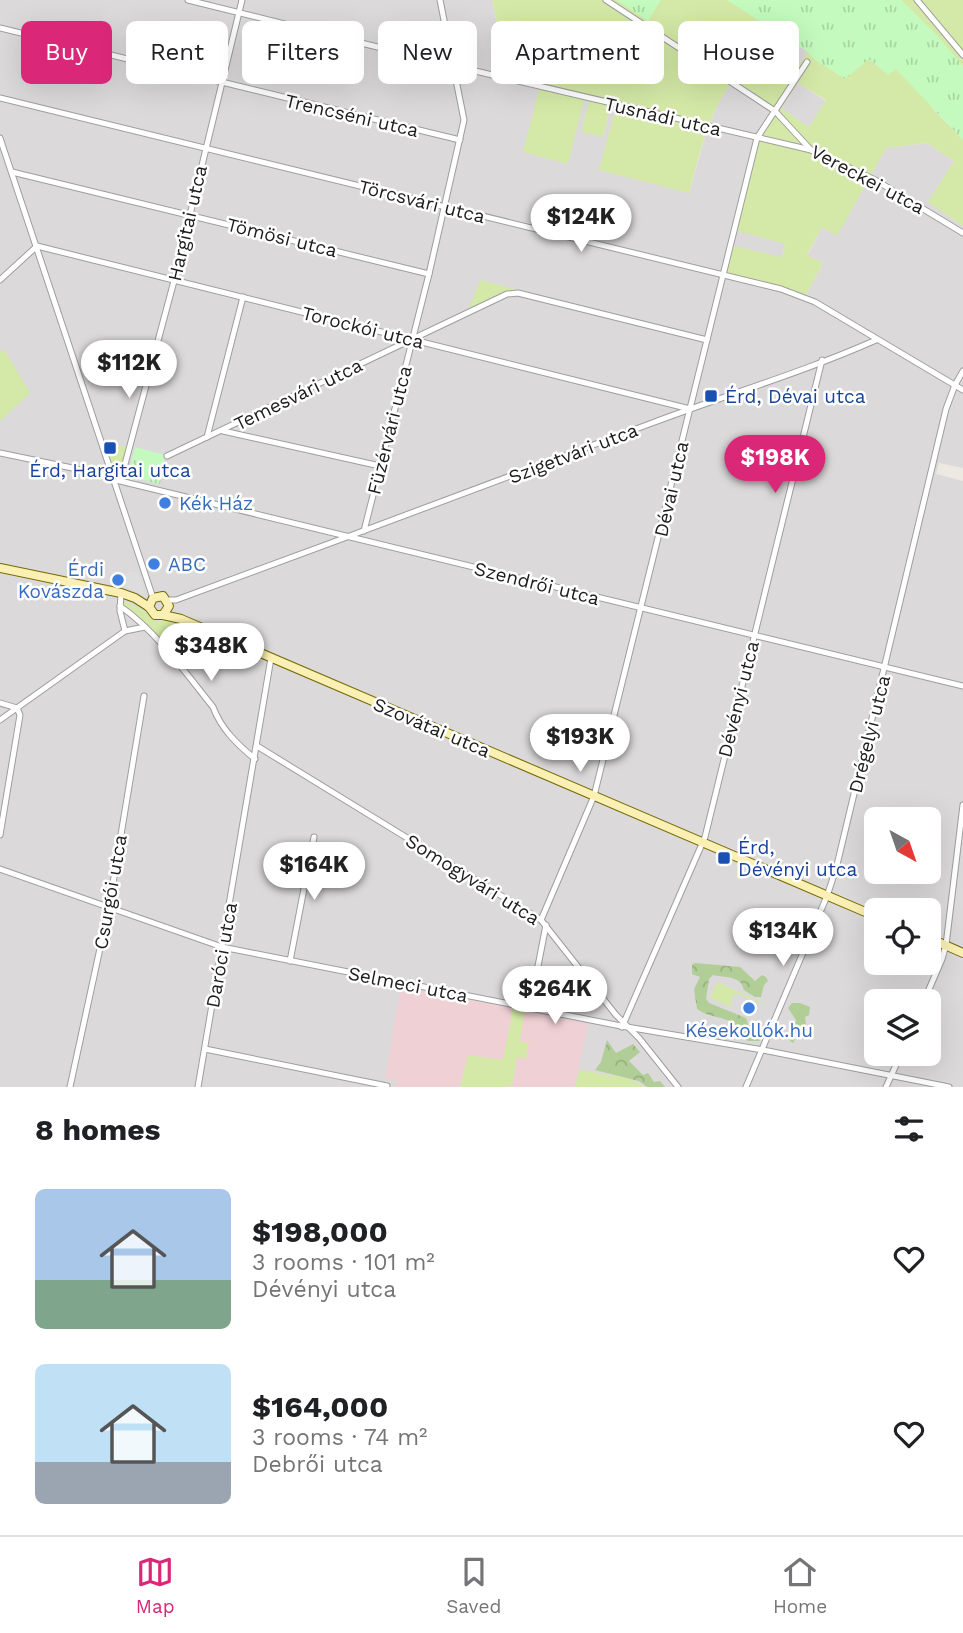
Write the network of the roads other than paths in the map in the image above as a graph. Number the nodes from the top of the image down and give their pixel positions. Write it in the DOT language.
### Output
graph roads {
  1 [pos="188,0"];
  2 [pos="242,0"];
  3 [pos="440,0"];
  4 [pos="606,0"];
  5 [pos="917,0"];
  6 [pos="239,13"];
  7 [pos="444,21"];
  8 [pos="0,28"];
  9 [pos="378,47"];
  10 [pos="963,55"];
  11 [pos="228,56"];
  12 [pos="126,59"];
  13 [pos="807,62"];
  14 [pos="477,71"];
  15 [pos="221,84"];
  16 [pos="225,84"];
  17 [pos="458,84"];
  18 [pos="0,98"];
  19 [pos="775,111"];
  20 [pos="0,138"];
  21 [pos="757,138"];
  22 [pos="460,141"];
  23 [pos="205,148"];
  24 [pos="811,150"];
  25 [pos="12,172"];
  26 [pos="445,206"];
  27 [pos="188,214"];
  28 [pos="963,233"];
  29 [pos="37,246"];
  30 [pos="429,274"];
  31 [pos="724,276"];
  32 [pos="0,280"];
  33 [pos="174,281"];
  34 [pos="243,297"];
  35 [pos="412,339"];
  36 [pos="876,340"];
  37 [pos="707,341"];
  38 [pos="822,360"];
  39 [pos="963,371"];
  40 [pos="955,385"];
  41 [pos="963,390"];
  42 [pos="690,409"];
  43 [pos="222,430"];
  44 [pos="208,437"];
  45 [pos="0,453"];
  46 [pos="167,456"];
  47 [pos="380,466"];
  48 [pos="113,478"];
  49 [pos="121,479"];
  50 [pos="364,531"];
  51 [pos="350,537"];
  52 [pos="0,568"];
  53 [pos="121,593"];
  54 [pos="152,598"];
  55 [pos="120,606"];
  56 [pos="169,606"];
  57 [pos="642,609"];
  58 [pos="145,627"];
  59 [pos="125,631"];
  60 [pos="756,636"];
  61 [pos="271,658"];
  62 [pos="886,666"];
  63 [pos="963,685"];
  64 [pos="144,696"];
  65 [pos="0,703"];
  66 [pos="17,708"];
  67 [pos="0,720"];
  68 [pos="257,746"];
  69 [pos="255,759"];
  70 [pos="594,796"];
  71 [pos="963,805"];
  72 [pos="0,835"];
  73 [pos="314,837"];
  74 [pos="703,842"];
  75 [pos="0,869"];
  76 [pos="827,896"];
  77 [pos="109,907"];
  78 [pos="864,911"];
  79 [pos="543,922"];
  80 [pos="941,943"];
  81 [pos="946,945"];
  82 [pos="222,947"];
  83 [pos="963,953"];
  84 [pos="290,961"];
  85 [pos="929,989"];
  86 [pos="530,1007"];
  87 [pos="625,1026"];
  88 [pos="205,1049"];
  89 [pos="763,1049"];
  90 [pos="895,1066"];
  91 [pos="891,1075"];
  92 [pos="387,1086"];
  93 [pos="70,1087"];
  94 [pos="198,1087"];
  95 [pos="678,1087"];
  96 [pos="746,1087"];
  97 [pos="886,1087"];
  98 [pos="949,1087"];
  1 -- 6 [label="street, Tusnádi utca"];
  2 -- 6 [label="street, Hargitai utca"];
  3 -- 7 [label="street, Füzérvári utca"];
  4 -- 19 [label="street, Vereckei utca"];
  5 -- 10 [label="street"];
  6 -- 9 [label="street, Tusnádi utca"];
  6 -- 11 [label="street, Hargitai utca"];
  8 -- 12 [label="street, Trencséni utca"];
  13 -- 19 [label="street, Dévai utca"];
  14 -- 21 [label="street, Tusnádi utca"];
  15 -- 23 [label="street, Hargitai utca"];
  16 -- 22 [label="street, Trencséni utca"];
  17 -- 22 [label="street, Füzérvári utca"];
  18 -- 23 [label="street, Törcsvári utca"];
  19 -- 21 [label="street, Dévai utca"];
  19 -- 24 [label="street, Vereckei utca"];
  20 -- 25 [label="street"];
  21 -- 24 [label="street, Tusnádi utca"];
  21 -- 31 [label="street, Dévai utca"];
  22 -- 26 [label="street, Füzérvári utca"];
  23 -- 26 [label="street, Törcsvári utca"];
  23 -- 27 [label="street, Hargitai utca"];
  24 -- 28 [label="street, Vereckei utca"];
  25 -- 27 [label="street, Tömösi utca"];
  25 -- 29 [label="street"];
  26 -- 30 [label="street, Füzérvári utca"];
  26 -- 31 [label="street, Törcsvári utca"];
  27 -- 30 [label="street, Tömösi utca"];
  27 -- 33 [label="street, Hargitai utca"];
  29 -- 32 [label="street"];
  29 -- 33 [label="street, Torockói utca"];
  29 -- 48 [label="street"];
  30 -- 35 [label="street, Füzérvári utca"];
  31 -- 36 [label="street, Törcsvári utca"];
  31 -- 37 [label="street, Dévai utca"];
  33 -- 34 [label="street, Torockói utca"];
  33 -- 49 [label="street, Hargitai utca"];
  34 -- 35 [label="street, Torockói utca"];
  34 -- 44 [label="street"];
  35 -- 37 [label="street, Temesvári utca"];
  35 -- 42 [label="street, Torockói utca"];
  35 -- 43 [label="street, Temesvári utca"];
  35 -- 47 [label="street, Füzérvári utca"];
  36 -- 38 [label="street, Szigetvári utca"];
  36 -- 40 [label="street"];
  37 -- 42 [label="street, Dévai utca"];
  38 -- 42 [label="street, Szigetvári utca"];
  38 -- 60 [label="street, Dévényi utca"];
  39 -- 40 [label="street, Drégelyi utca"];
  40 -- 41 [label="street"];
  40 -- 62 [label="street, Drégelyi utca"];
  42 -- 50 [label="street, Szigetvári utca"];
  42 -- 57 [label="street, Dévai utca"];
  43 -- 44 [label="street, Temesvári utca"];
  43 -- 47 [label="street"];
  44 -- 46 [label="street, Temesvári utca"];
  45 -- 48 [label="street, Szendrői utca"];
  47 -- 50 [label="street, Füzérvári utca"];
  48 -- 49 [label="street, Szendrői utca"];
  48 -- 54 [label="street"];
  49 -- 51 [label="street, Szendrői utca"];
  50 -- 51 [label="street, Szigetvári utca"];
  51 -- 56 [label="street, Szigetvári utca"];
  51 -- 57 [label="street, Szendrői utca"];
  52 -- 53 [label="street"];
  53 -- 54 [label="street"];
  53 -- 55 [label="street"];
  54 -- 56 [label="street"];
  54 -- 56 [label="street"];
  55 -- 58 [label="street"];
  55 -- 59 [label="street"];
  56 -- 61 [label="street, Szovátai utca"];
  57 -- 60 [label="street, Szendrői utca"];
  57 -- 70 [label="street, Dévai utca"];
  58 -- 59 [label="street"];
  58 -- 69 [label="street"];
  59 -- 66 [label="street"];
  60 -- 62 [label="street, Szendrői utca"];
  60 -- 74 [label="street, Dévényi utca"];
  61 -- 68 [label="street, Daróci utca"];
  61 -- 70 [label="street, Szovátai utca"];
  62 -- 63 [label="street, Szendrői utca"];
  62 -- 76 [label="street, Drégelyi utca"];
  64 -- 77 [label="street, Csurgói utca"];
  65 -- 66 [label="street"];
  66 -- 67 [label="street"];
  66 -- 72 [label="street"];
  68 -- 69 [label="street, Daróci utca"];
  68 -- 79 [label="street, Somogyvári utca"];
  69 -- 82 [label="street, Daróci utca"];
  70 -- 74 [label="street, Szovátai utca"];
  70 -- 79 [label="street, Dévai utca"];
  71 -- 81 [label="street"];
  73 -- 84 [label="street"];
  74 -- 76 [label="street, Szovátai utca"];
  74 -- 87 [label="street, Dévényi utca"];
  75 -- 77 [label="street, Selmeci utca"];
  76 -- 78 [label="street, Szovátai utca"];
  76 -- 89 [label="street, Drégelyi utca"];
  77 -- 82 [label="street, Selmeci utca"];
  77 -- 93 [label="street, Csurgói utca"];
  79 -- 86 [label="street, Dévai utca"];
  79 -- 87 [label="street, Somogyvári utca"];
  80 -- 81 [label="street"];
  81 -- 83 [label="street"];
  81 -- 85 [label="street"];
  82 -- 84 [label="street, Selmeci utca"];
  82 -- 88 [label="street, Daróci utca"];
  84 -- 86 [label="street, Selmeci utca"];
  86 -- 87 [label="street, Selmeci utca"];
  87 -- 89 [label="street, Selmeci utca"];
  87 -- 95 [label="street, Somogyvári utca"];
  88 -- 92 [label="street"];
  88 -- 94 [label="street, Daróci utca"];
  89 -- 91 [label="street, Selmeci utca"];
  89 -- 96 [label="street, Drégelyi utca"];
  90 -- 91 [label="street"];
  91 -- 97 [label="street"];
  91 -- 98 [label="street, Selmeci utca"];
}
